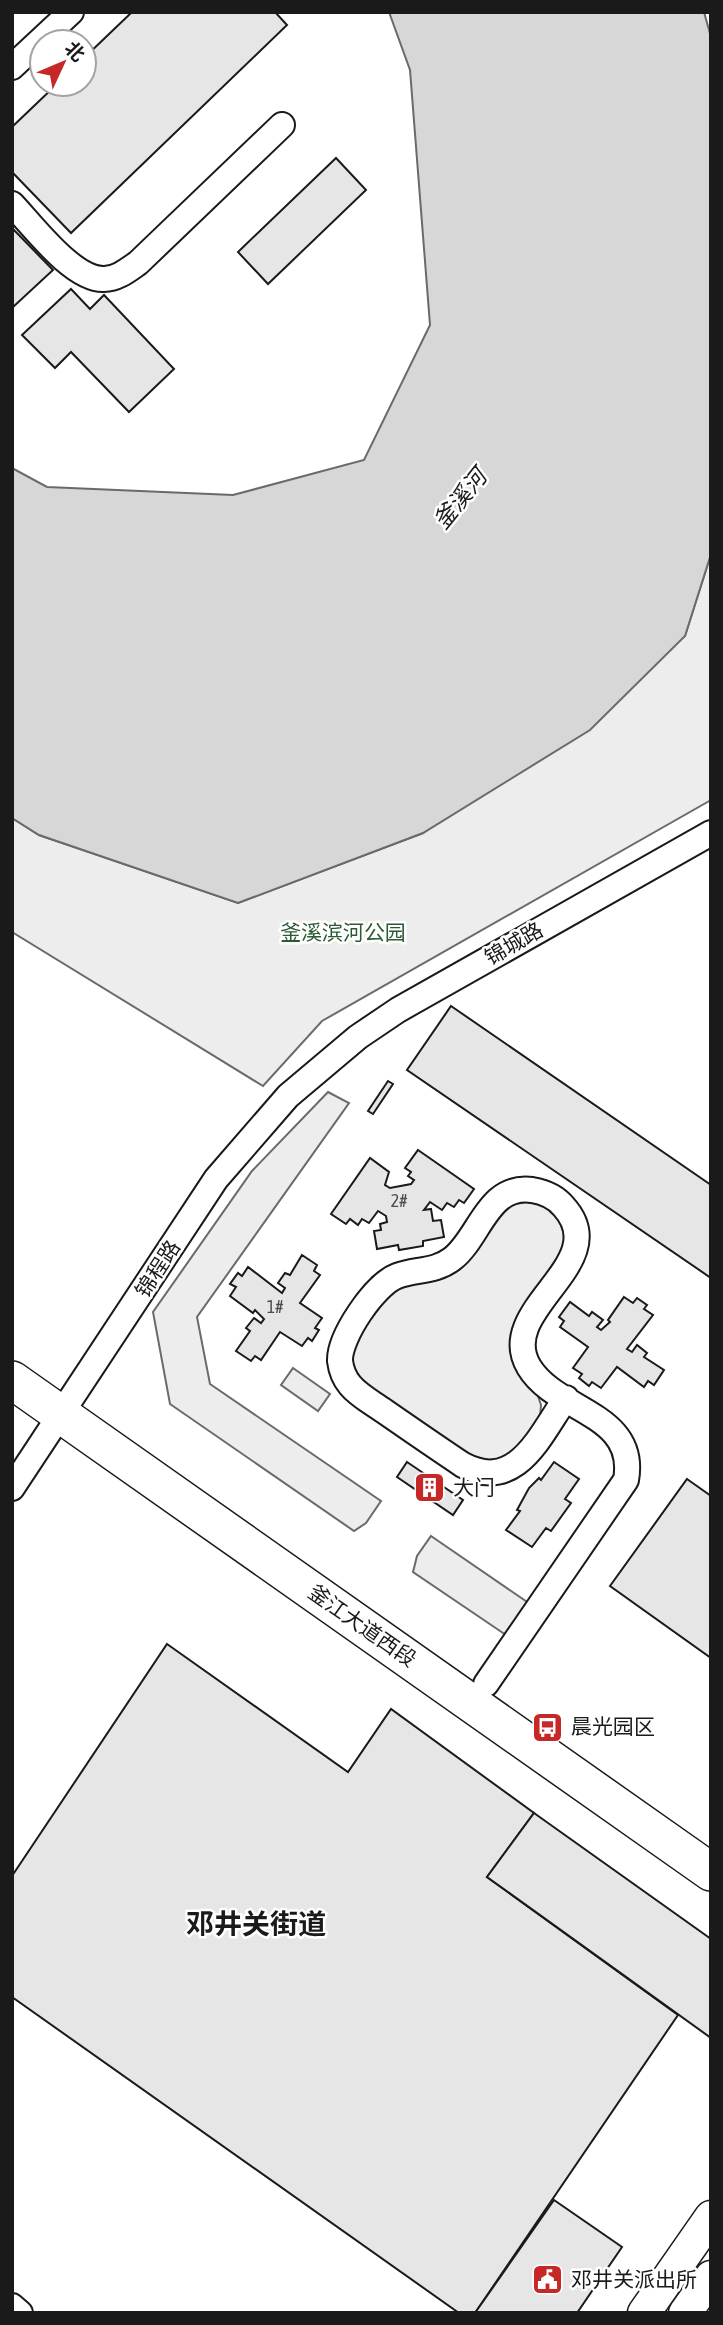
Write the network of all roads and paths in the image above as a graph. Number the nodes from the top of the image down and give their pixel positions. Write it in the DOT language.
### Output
graph roads {
  1 [pos="58,16"];
  2 [pos="12,67"];
  3 [pos="282,125"];
  4 [pos="12,204"];
  5 [pos="711,833"];
  6 [pos="323,1066"];
  7 [pos="12,1352"];
  8 [pos="12,1380"];
  9 [pos="566,1398"];
  10 [pos="69,1406"];
  11 [pos="12,1488"];
  12 [pos="486,1684"];
  13 [pos="711,1842"];
  14 [pos="711,1872"];
  15 [pos="711,2217"];
  16 [pos="711,2277"];
  17 [pos="12,2306"];
  18 [pos="20,2313"];
  19 [pos="644,2313"];
  20 [pos="685,2313"];
  1 -- 2 [label="street"];
  3 -- 4 [label="street"];
  5 -- 6 [label="street, 锦城路"];
  6 -- 10 [label="street, 锦程路"];
  7 -- 10 [label="highway, 釜江大道西段"];
  8 -- 10 [label="highway, 釜江大道西段"];
  9 -- 9 [label="street"];
  9 -- 12 [label="street"];
  10 -- 11 [label="street, 锦程路"];
  10 -- 12 [label="highway, 釜江大道西段"];
  10 -- 14 [label="highway, 釜江大道西段"];
  12 -- 13 [label="highway, 釜江大道西段"];
  15 -- 19 [label="main road"];
  16 -- 20 [label="main road"];
  17 -- 18 [label="street"];
}
